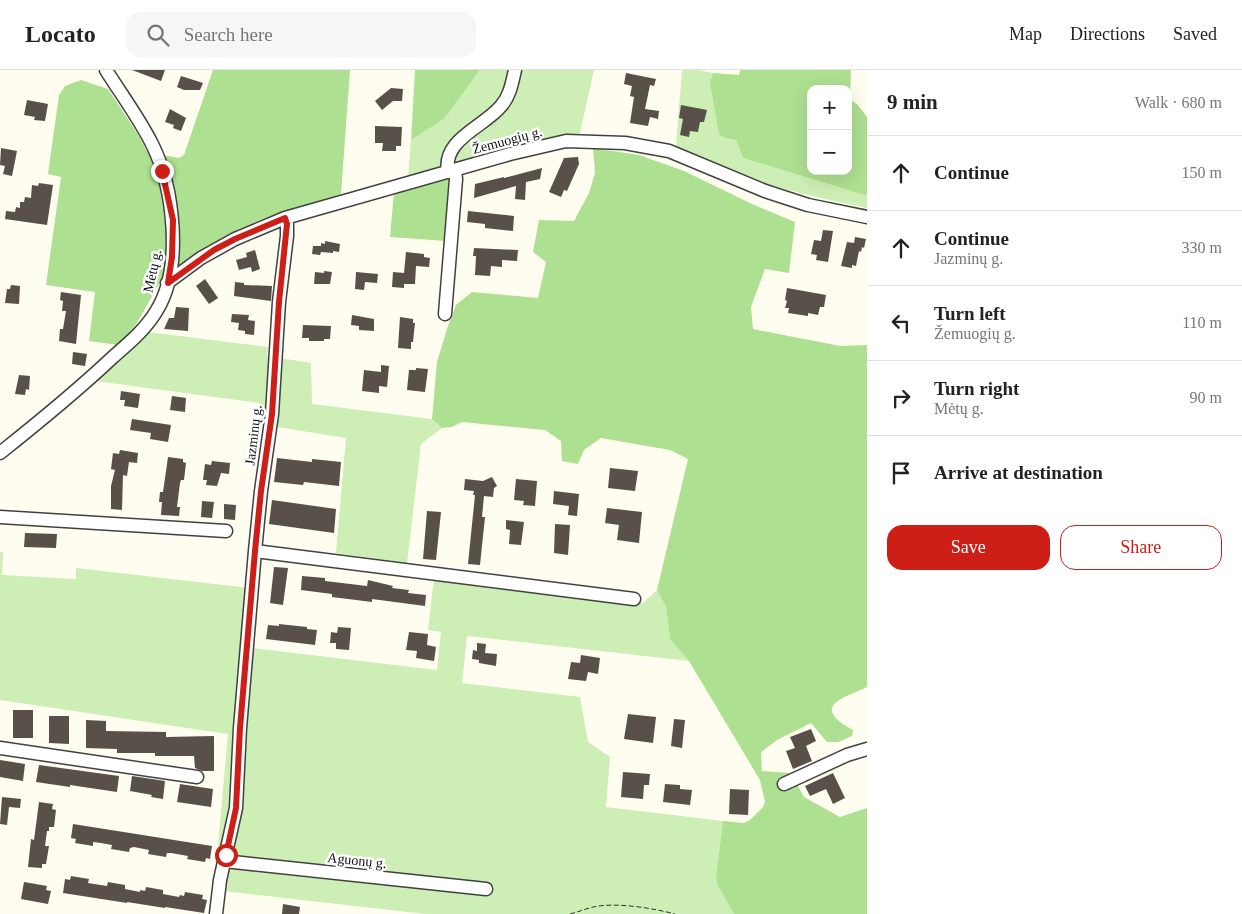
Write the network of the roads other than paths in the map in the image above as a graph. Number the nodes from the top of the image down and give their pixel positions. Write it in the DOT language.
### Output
graph roads {
  1 [pos="106,70"];
  2 [pos="515,70"];
  3 [pos="451,171"];
  4 [pos="867,217"];
  5 [pos="285,218"];
  6 [pos="168,283"];
  7 [pos="445,314"];
  8 [pos="0,453"];
  9 [pos="0,517"];
  10 [pos="226,531"];
  11 [pos="255,551"];
  12 [pos="634,599"];
  13 [pos="0,748"];
  14 [pos="867,749"];
  15 [pos="197,777"];
  16 [pos="784,784"];
  17 [pos="224,861"];
  18 [pos="486,889"];
  19 [pos="216,914"];
  1 -- 6 [label="street, Mėtų g."];
  2 -- 3 [label="street"];
  3 -- 4 [label="street, Žemuogių g."];
  3 -- 5 [label="street, Žemuogių g."];
  3 -- 7 [label="street"];
  5 -- 6 [label="street, Žemuogių g."];
  5 -- 11 [label="street, Jazminų g."];
  6 -- 8 [label="street, Mėtų g."];
  9 -- 10 [label="street"];
  11 -- 12 [label="street"];
  11 -- 17 [label="street, Jazminų g."];
  13 -- 15 [label="street"];
  14 -- 16 [label="street"];
  17 -- 18 [label="street, Aguonų g."];
  17 -- 19 [label="street, Jazminų g."];
}
